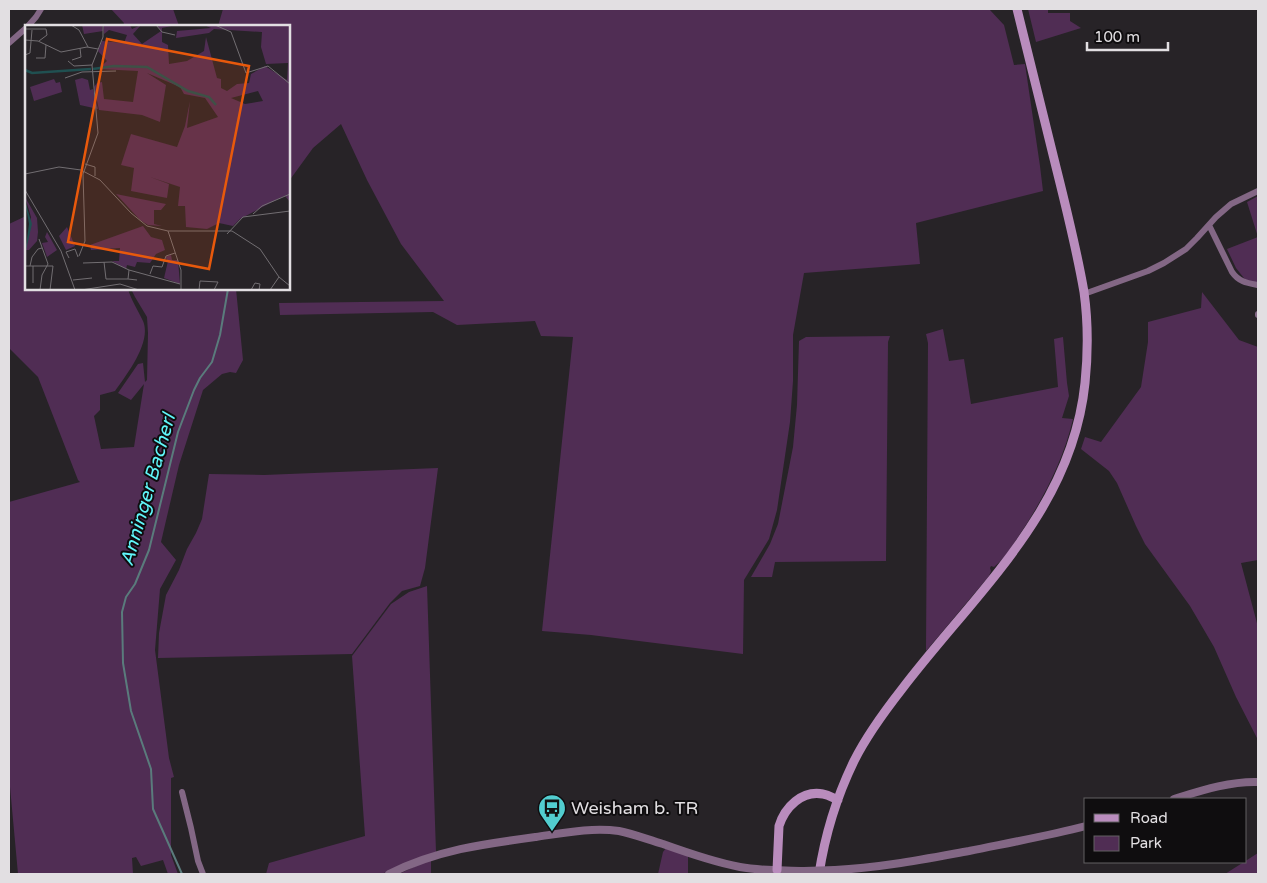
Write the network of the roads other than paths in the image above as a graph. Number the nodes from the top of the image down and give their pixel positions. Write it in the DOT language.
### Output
graph roads {
  1 [pos="41,9"];
  2 [pos="1017,9"];
  3 [pos="29,25"];
  4 [pos="25,29"];
  5 [pos="9,43"];
  6 [pos="1258,191"];
  7 [pos="1209,224"];
  8 [pos="1258,285"];
  9 [pos="1084,294"];
  10 [pos="1258,782"];
  11 [pos="182,792"];
  12 [pos="1178,798"];
  13 [pos="838,800"];
  14 [pos="1084,826"];
  15 [pos="778,870"];
  16 [pos="203,874"];
  17 [pos="389,874"];
  18 [pos="819,874"];
  1 -- 3 [label="street"];
  2 -- 9 [label="main road"];
  4 -- 5 [label="street"];
  6 -- 7 [label="street"];
  7 -- 8 [label="street"];
  7 -- 9 [label="street"];
  9 -- 13 [label="main road"];
  10 -- 12 [label="street"];
  11 -- 16 [label="street"];
  13 -- 15 [label="main road"];
  13 -- 18 [label="main road"];
  14 -- 15 [label="street, bridge"];
  15 -- 17 [label="street"];
}
